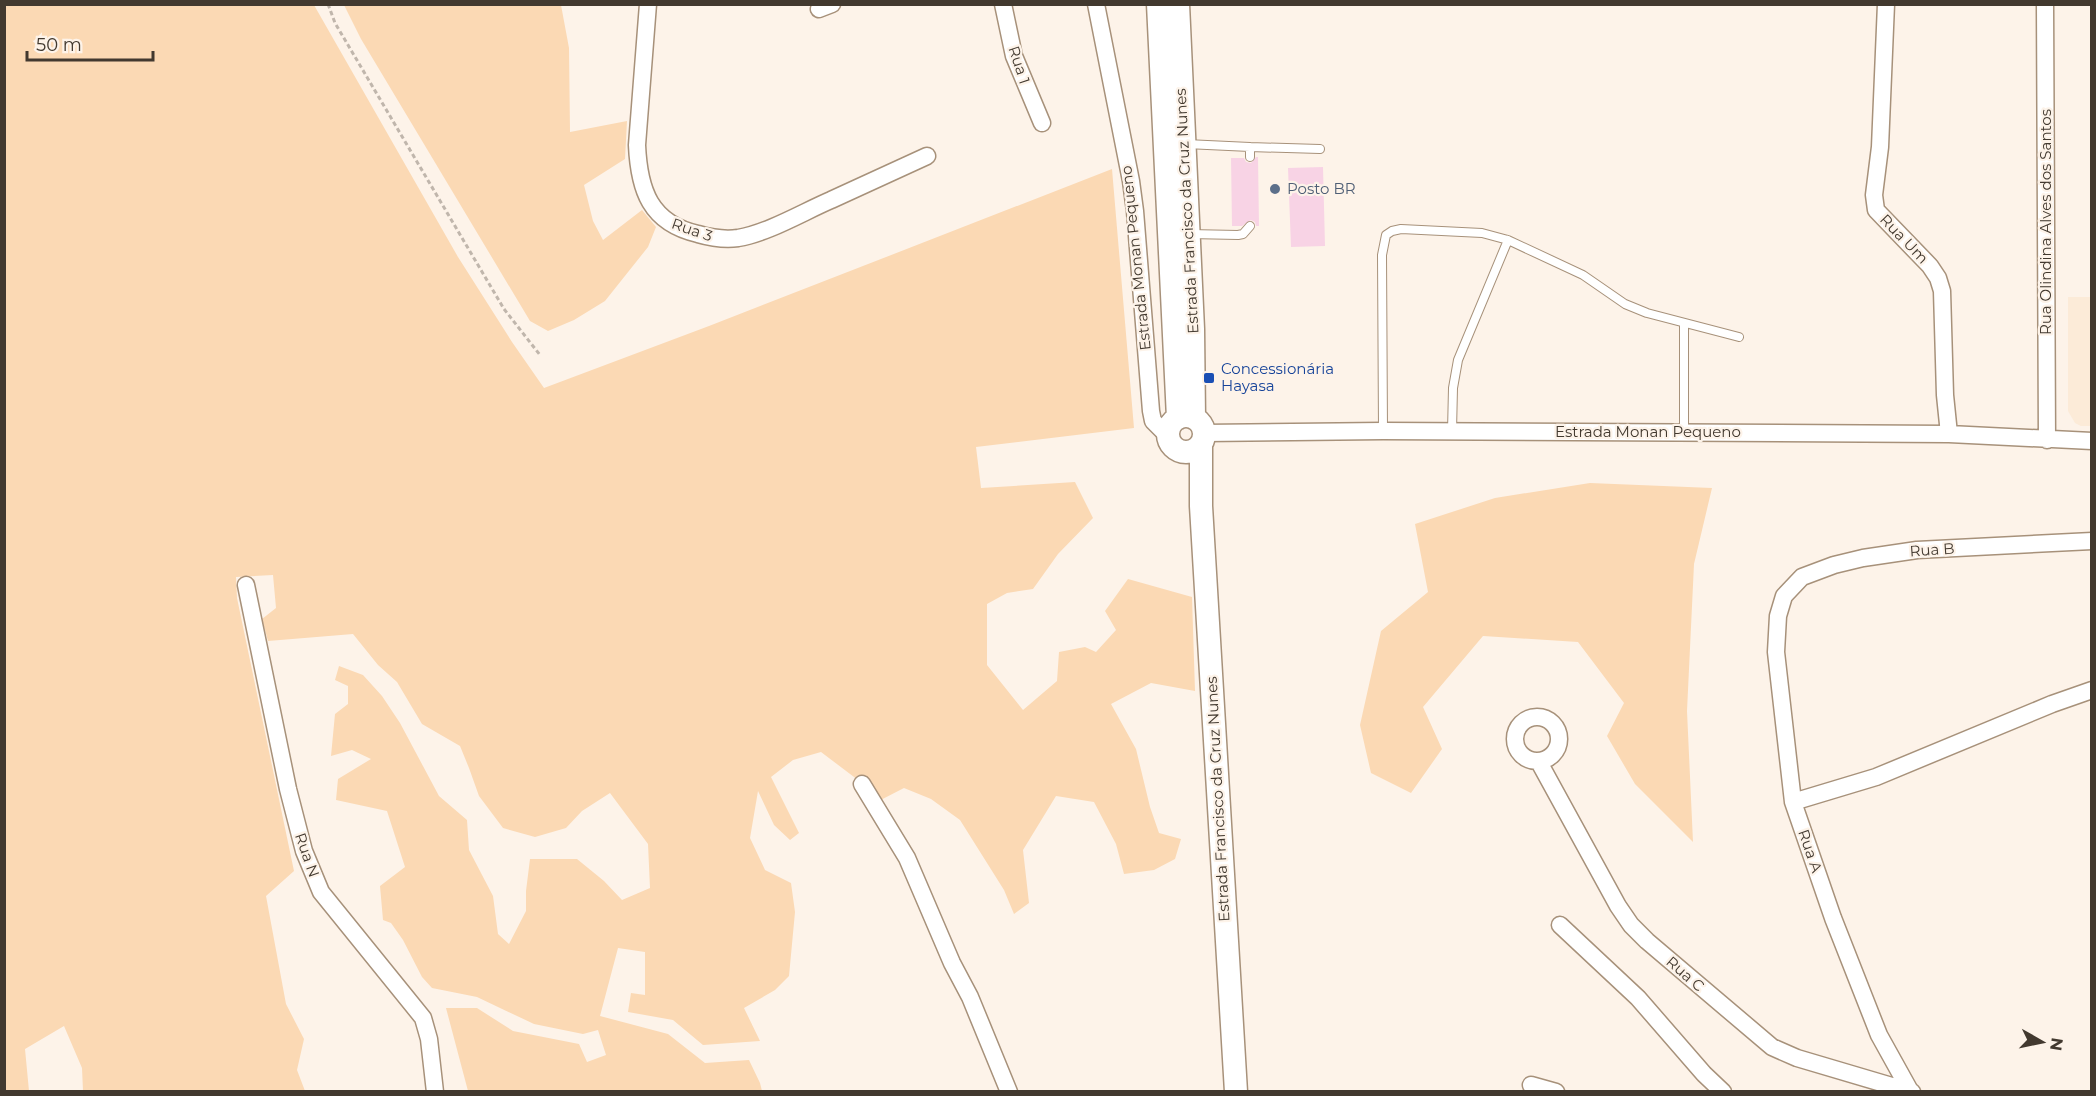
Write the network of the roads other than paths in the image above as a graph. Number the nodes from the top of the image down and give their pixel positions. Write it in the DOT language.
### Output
graph roads {
  1 [pos="648,4"];
  2 [pos="1003,4"];
  3 [pos="1095,4"];
  4 [pos="1158,4"];
  5 [pos="1178,4"];
  6 [pos="1886,4"];
  7 [pos="2045,4"];
  8 [pos="1042,123"];
  9 [pos="1174,144"];
  10 [pos="1250,147"];
  11 [pos="1320,149"];
  12 [pos="927,156"];
  13 [pos="1250,158"];
  14 [pos="1250,226"];
  15 [pos="1179,234"];
  16 [pos="1508,240"];
  17 [pos="1684,323"];
  18 [pos="1738,337"];
  19 [pos="1383,431"];
  20 [pos="1452,431"];
  21 [pos="1684,432"];
  22 [pos="1188,433"];
  23 [pos="1949,434"];
  24 [pos="2047,440"];
  25 [pos="2091,441"];
  26 [pos="2091,541"];
  27 [pos="246,585"];
  28 [pos="1784,596"];
  29 [pos="2091,690"];
  30 [pos="1539,762"];
  31 [pos="862,784"];
  32 [pos="1793,802"];
  33 [pos="1560,925"];
  34 [pos="1531,1085"];
  35 [pos="1911,1090"];
  36 [pos="435,1092"];
  37 [pos="1009,1092"];
  38 [pos="1236,1092"];
  39 [pos="1556,1092"];
  40 [pos="1723,1092"];
  1 -- 12 [label="street, Rua 3"];
  2 -- 8 [label="street, Rua 1"];
  3 -- 22 [label="street, Estrada Monan Pequeno"];
  4 -- 9 [label="main road, Estrada Francisco da Cruz Nunes"];
  5 -- 9 [label="main road, Estrada Francisco da Cruz Nunes"];
  6 -- 23 [label="street, Rua Um"];
  7 -- 24 [label="street, Rua Olindina Alves dos Santos"];
  9 -- 10 [label="lane"];
  9 -- 15 [label="main road, Estrada Francisco da Cruz Nunes"];
  10 -- 11 [label="lane"];
  10 -- 13 [label="lane"];
  14 -- 15 [label="lane"];
  15 -- 22 [label="main road, Estrada Francisco da Cruz Nunes"];
  16 -- 17 [label="lane"];
  16 -- 19 [label="lane"];
  16 -- 20 [label="lane"];
  17 -- 18 [label="lane"];
  17 -- 21 [label="lane"];
  19 -- 20 [label="street, Estrada Monan Pequeno"];
  19 -- 22 [label="street, Estrada Monan Pequeno"];
  20 -- 21 [label="street, Estrada Monan Pequeno"];
  21 -- 23 [label="street, Estrada Monan Pequeno"];
  22 -- 38 [label="main road, Estrada Francisco da Cruz Nunes"];
  23 -- 24 [label="street, Estrada Monan Pequeno"];
  24 -- 25 [label="street, Estrada Monan Pequeno"];
  26 -- 28 [label="street, Rua B"];
  27 -- 36 [label="street, Rua N"];
  28 -- 32 [label="street, Rua A"];
  29 -- 32 [label="street"];
  30 -- 35 [label="street, Rua C"];
  31 -- 37 [label="street"];
  32 -- 35 [label="street, Rua A"];
  33 -- 40 [label="street"];
  34 -- 39 [label="street"];
}
